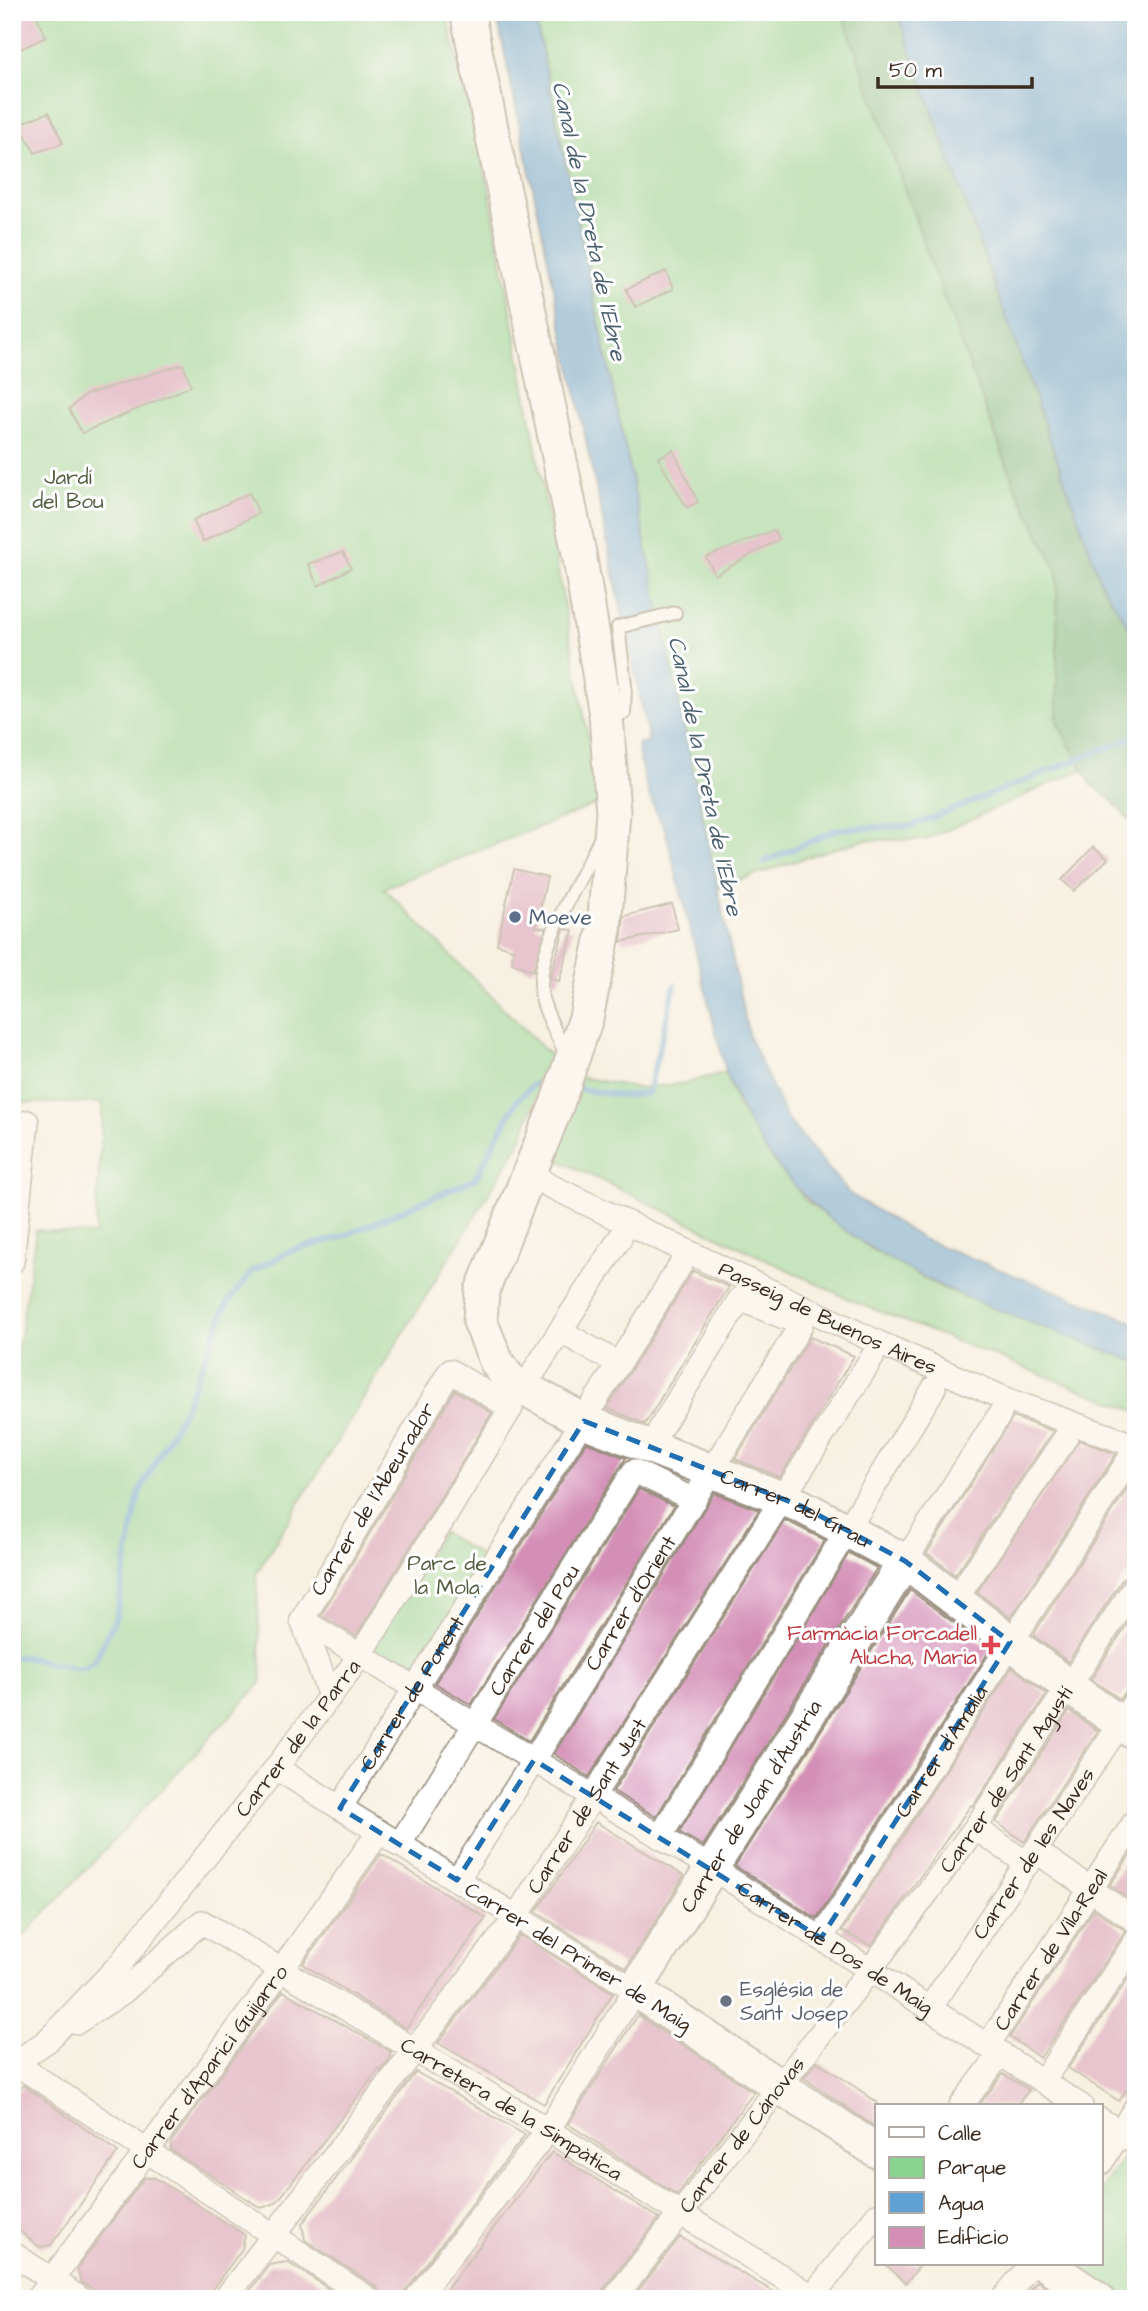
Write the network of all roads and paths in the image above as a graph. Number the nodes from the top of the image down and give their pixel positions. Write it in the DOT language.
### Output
graph roads {
  1 [pos="467,12"];
  2 [pos="676,613"];
  3 [pos="624,713"];
  4 [pos="613,812"];
  5 [pos="571,1065"];
  6 [pos="27,1122"];
  7 [pos="530,1172"];
  8 [pos="620,1238"];
  9 [pos="688,1253"];
  10 [pos="12,1262"];
  11 [pos="802,1316"];
  12 [pos="560,1331"];
  13 [pos="872,1358"];
  14 [pos="619,1364"];
  15 [pos="535,1370"];
  16 [pos="934,1388"];
  17 [pos="511,1408"];
  18 [pos="1000,1414"];
  19 [pos="584,1421"];
  20 [pos="660,1429"];
  21 [pos="1066,1437"];
  22 [pos="1133,1452"];
  23 [pos="711,1471"];
  24 [pos="782,1499"];
  25 [pos="694,1500"];
  26 [pos="845,1530"];
  27 [pos="905,1561"];
  28 [pos="1136,1585"];
  29 [pos="955,1600"];
  30 [pos="302,1620"];
  31 [pos="1010,1642"];
  32 [pos="360,1656"];
  33 [pos="1069,1687"];
  34 [pos="414,1688"];
  35 [pos="330,1696"];
  36 [pos="1131,1719"];
  37 [pos="475,1724"];
  38 [pos="534,1760"];
  39 [pos="276,1768"];
  40 [pos="594,1797"];
  41 [pos="340,1808"];
  42 [pos="1136,1820"];
  43 [pos="975,1828"];
  44 [pos="379,1832"];
  45 [pos="660,1837"];
  46 [pos="399,1844"];
  47 [pos="1032,1858"];
  48 [pos="712,1868"];
  49 [pos="457,1880"];
  50 [pos="1091,1890"];
  51 [pos="516,1917"];
  52 [pos="202,1922"];
  53 [pos="1136,1922"];
  54 [pos="821,1938"];
  55 [pos="1136,1941"];
  56 [pos="282,1969"];
  57 [pos="870,1970"];
  58 [pos="635,1990"];
  59 [pos="930,2008"];
  60 [pos="47,2041"];
  61 [pos="413,2048"];
  62 [pos="995,2049"];
  63 [pos="13,2063"];
  64 [pos="1043,2081"];
  65 [pos="780,2085"];
  66 [pos="962,2104"];
  67 [pos="1078,2104"];
  68 [pos="1136,2107"];
  69 [pos="1102,2120"];
  70 [pos="548,2130"];
  71 [pos="1129,2138"];
  72 [pos="875,2150"];
  73 [pos="148,2152"];
  74 [pos="1102,2162"];
  75 [pos="681,2216"];
  76 [pos="875,2218"];
  77 [pos="272,2234"];
  78 [pos="12,2253"];
  79 [pos="1029,2266"];
  80 [pos="1049,2266"];
  81 [pos="52,2279"];
  82 [pos="813,2298"];
  83 [pos="37,2299"];
  84 [pos="81,2299"];
  85 [pos="225,2299"];
  86 [pos="369,2299"];
  87 [pos="416,2299"];
  88 [pos="614,2299"];
  89 [pos="1003,2299"];
  90 [pos="1098,2299"];
  1 -- 4 [label="street"];
  2 -- 3 [label="lane"];
  4 -- 5 [label="street"];
  4 -- 5 [label="lane"];
  5 -- 7 [label="street"];
  6 -- 10 [label="street"];
  7 -- 9 [label="street, Passeig de Buenos Aires"];
  7 -- 19 [label="street, Carrer del Grau"];
  8 -- 12 [label="street"];
  9 -- 11 [label="street, Passeig de Buenos Aires"];
  9 -- 14 [label="street, Carrer de Ponent"];
  11 -- 20 [label="street"];
  11 -- 22 [label="street, Passeig de Buenos Aires"];
  11 -- 23 [label="street, Carrer d'Orient"];
  12 -- 14 [label="street"];
  12 -- 15 [label="street"];
  13 -- 24 [label="street, Carrer de Sant Just"];
  14 -- 19 [label="street, Carrer de Ponent"];
  16 -- 26 [label="street"];
  17 -- 30 [label="street, Carrer de l'Abeurador"];
  17 -- 32 [label="street, Carrer de la Parra"];
  18 -- 27 [label="street, Carrer de Joan d'Àustria"];
  19 -- 23 [label="street, Carrer del Grau"];
  19 -- 34 [label="street, Carrer de Ponent"];
  21 -- 29 [label="street"];
  22 -- 31 [label="street, Carrer d'Amàlia"];
  23 -- 24 [label="street, Carrer del Grau"];
  23 -- 25 [label="street, Carrer d'Orient"];
  24 -- 26 [label="street, Carrer del Grau"];
  24 -- 40 [label="street, Carrer de Sant Just"];
  25 -- 37 [label="street, Carrer del Pou"];
  25 -- 38 [label="street, Carrer d'Orient"];
  26 -- 27 [label="street, Carrer del Grau"];
  26 -- 45 [label="street"];
  27 -- 29 [label="street, Carrer del Grau"];
  27 -- 48 [label="street, Carrer de Joan d'Àustria"];
  28 -- 33 [label="street, Carrer de Sant Agustí"];
  29 -- 31 [label="street, Carrer del Grau"];
  30 -- 32 [label="street, Carrer de Dos de Maig"];
  30 -- 35 [label="street, Carrer de l'Abeurador"];
  31 -- 33 [label="street, Carrer del Grau"];
  31 -- 54 [label="street, Carrer d'Amàlia"];
  32 -- 34 [label="street, Carrer de Dos de Maig"];
  32 -- 35 [label="street, Carrer de la Parra"];
  33 -- 36 [label="street, Carrer del Grau"];
  33 -- 43 [label="street, Carrer de Sant Agustí"];
  34 -- 37 [label="street, Carrer de Dos de Maig"];
  34 -- 41 [label="street, Carrer de Ponent"];
  35 -- 39 [label="street, Carrer de la Parra"];
  36 -- 47 [label="street, Carrer de les Naves"];
  37 -- 38 [label="street, Carrer de Dos de Maig"];
  37 -- 46 [label="street, Carrer del Pou"];
  38 -- 40 [label="street, Carrer de Dos de Maig"];
  38 -- 49 [label="street, Carrer d'Orient"];
  39 -- 41 [label="street, Carrer del Primer de Maig"];
  39 -- 60 [label="street, Carrer de la Parra"];
  40 -- 45 [label="street, Carrer de Dos de Maig"];
  40 -- 51 [label="street, Carrer de Sant Just"];
  41 -- 44 [label="street, Carrer del Primer de Maig"];
  42 -- 50 [label="street, Carrer de Vila-Real"];
  43 -- 47 [label="street"];
  43 -- 57 [label="street, Carrer de Sant Agustí"];
  44 -- 46 [label="street, Carrer del Primer de Maig"];
  44 -- 56 [label="street, Carrer d'Aparici Guijarro"];
  45 -- 48 [label="street, Carrer de Dos de Maig"];
  46 -- 49 [label="street, Carrer del Primer de Maig"];
  47 -- 50 [label="street"];
  47 -- 59 [label="street, Carrer de les Naves"];
  48 -- 54 [label="street, Carrer de Dos de Maig"];
  48 -- 58 [label="street, Carrer de Joan d'Àustria"];
  49 -- 51 [label="street, Carrer del Primer de Maig"];
  50 -- 53 [label="street"];
  50 -- 62 [label="street, Carrer de Vila-Real"];
  51 -- 58 [label="street, Carrer del Primer de Maig"];
  51 -- 61 [label="street, Carrer de Sant Just"];
  52 -- 56 [label="street, Carretera de la Simpàtica"];
  52 -- 60 [label="street, Carrer de la Parra"];
  54 -- 57 [label="street, Carrer de Dos de Maig"];
  55 -- 64 [label="street"];
  56 -- 61 [label="street, Carretera de la Simpàtica"];
  56 -- 73 [label="street, Carrer d'Aparici Guijarro"];
  57 -- 59 [label="street, Carrer de Dos de Maig"];
  57 -- 65 [label="street, Carrer de Cánovas"];
  58 -- 65 [label="street, Carrer del Primer de Maig"];
  58 -- 70 [label="street, Carrer de Joan d'Àustria"];
  59 -- 62 [label="street, Carrer de Dos de Maig"];
  60 -- 63 [label="street, Carrer de la Parra"];
  61 -- 70 [label="street, Carretera de la Simpàtica"];
  61 -- 77 [label="street, Carrer de Sant Just"];
  62 -- 64 [label="street, Carrer de Dos de Maig"];
  62 -- 66 [label="street, Carrer de Vila-Real"];
  63 -- 73 [label="street"];
  64 -- 67 [label="street, Carrer de Dos de Maig"];
  65 -- 72 [label="street, Carrer del Primer de Maig"];
  65 -- 75 [label="street, Carrer de Cánovas"];
  68 -- 71 [label="street"];
  69 -- 71 [label="street"];
  70 -- 75 [label="street, Carretera de la Simpàtica"];
  70 -- 87 [label="street, Carrer de Joan d'Àustria"];
  71 -- 74 [label="street"];
  73 -- 77 [label="street"];
  73 -- 81 [label="street, Carrer d'Aparici Guijarro"];
  75 -- 82 [label="street, Carretera de la Simpàtica"];
  75 -- 88 [label="street, Carrer de Cánovas"];
  76 -- 82 [label="street"];
  77 -- 85 [label="street, Carrer de Sant Just"];
  77 -- 86 [label="street"];
  78 -- 81 [label="street"];
  79 -- 89 [label="street"];
  80 -- 90 [label="street"];
  81 -- 83 [label="street, Carrer d'Aparici Guijarro"];
  81 -- 84 [label="street"];
}
